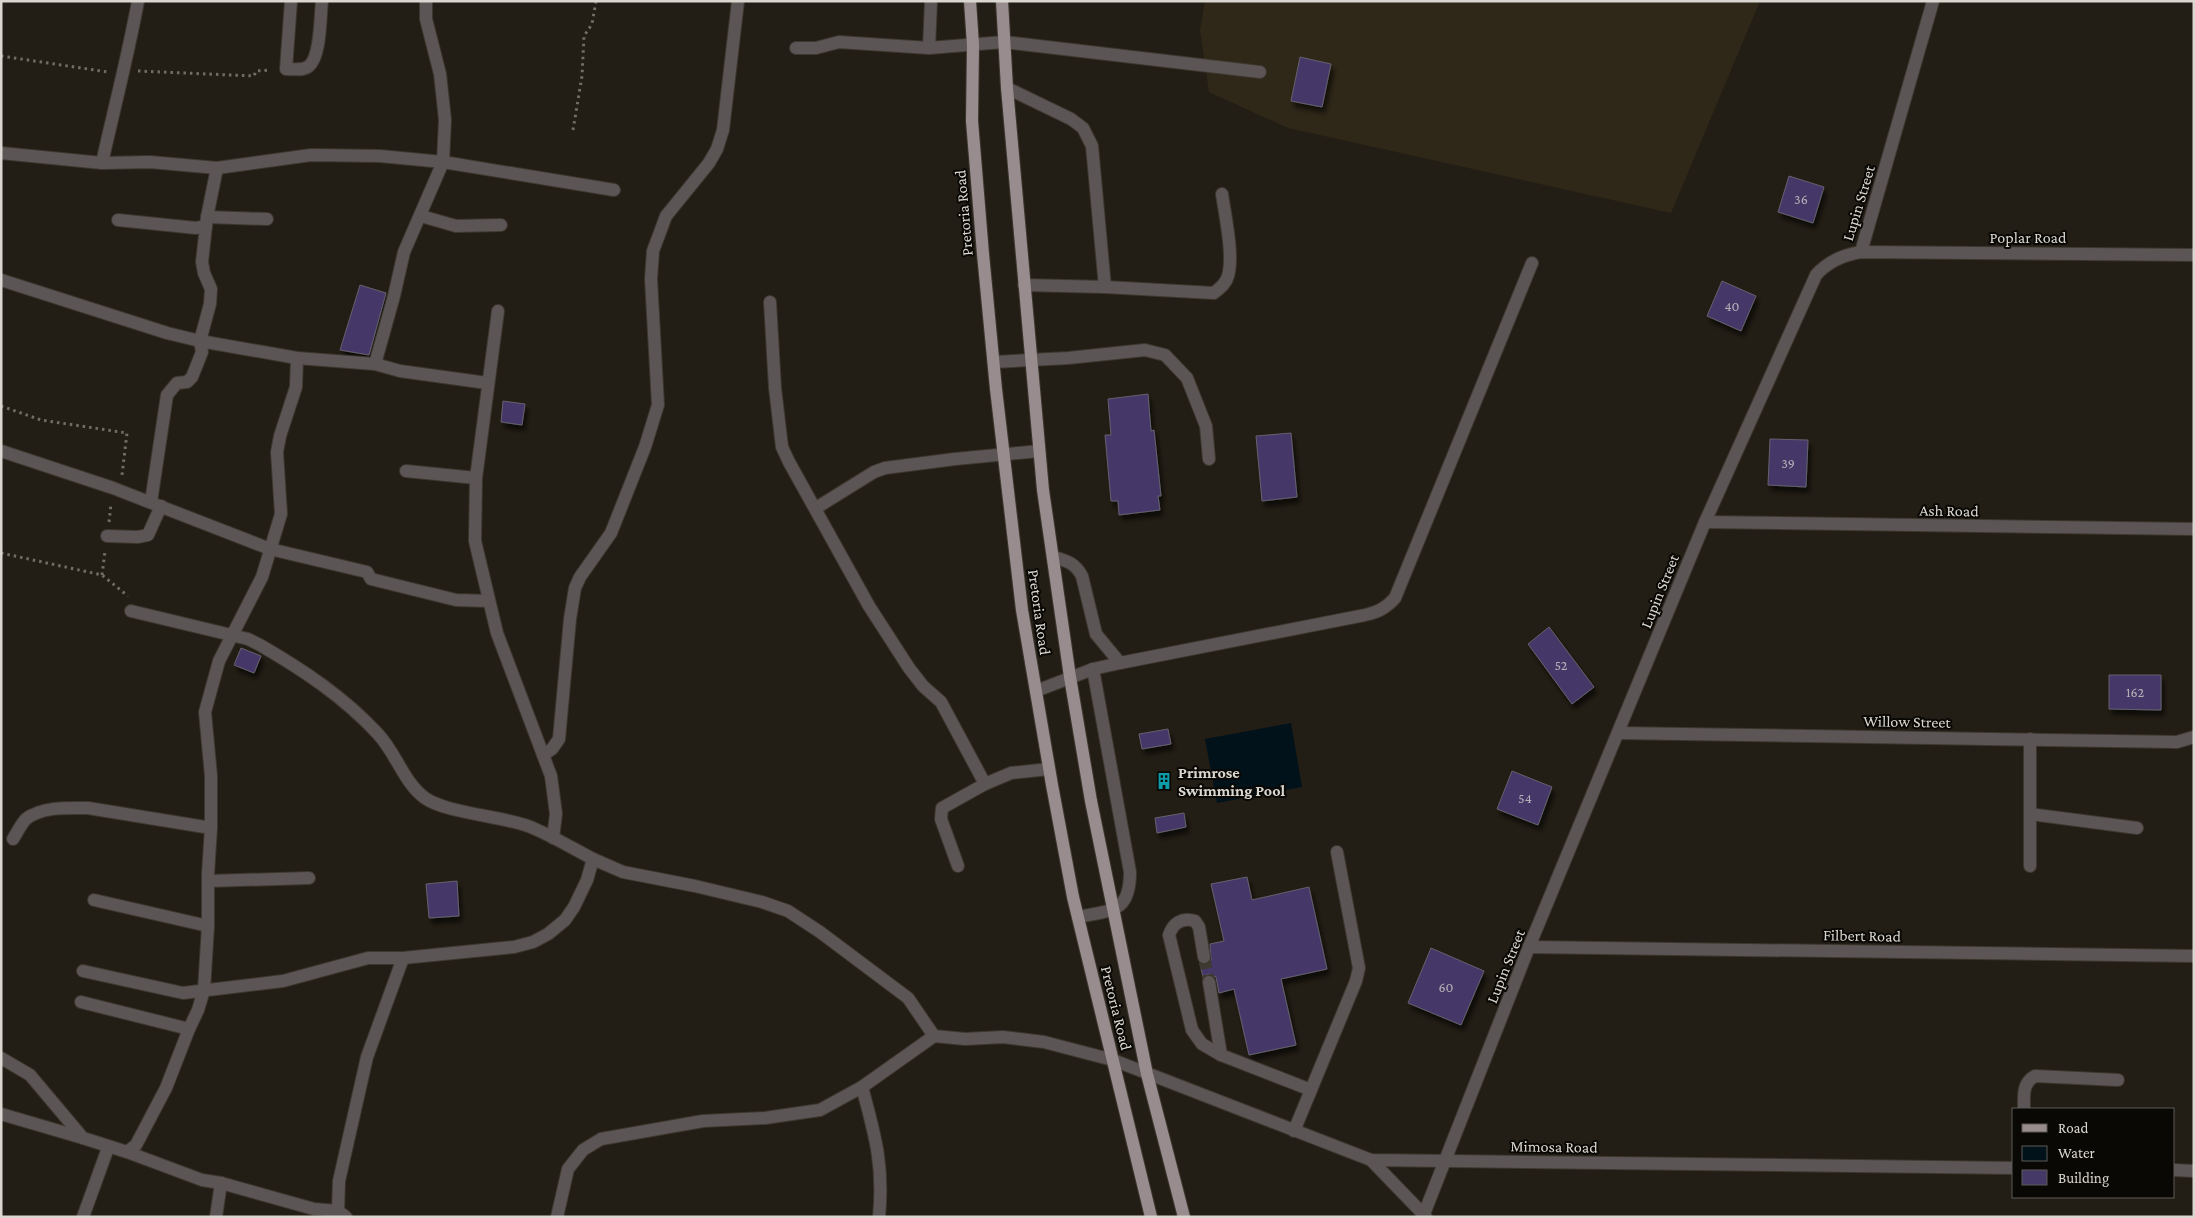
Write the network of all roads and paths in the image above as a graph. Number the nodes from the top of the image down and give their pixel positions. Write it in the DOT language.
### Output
graph roads {
  1 [pos="138,1"];
  2 [pos="291,1"];
  3 [pos="322,1"];
  4 [pos="426,1"];
  5 [pos="596,1"];
  6 [pos="738,1"];
  7 [pos="931,1"];
  8 [pos="970,1"];
  9 [pos="1002,1"];
  10 [pos="1933,1"];
  11 [pos="1004,42"];
  12 [pos="973,45"];
  13 [pos="796,48"];
  14 [pos="929,48"];
  15 [pos="1,56"];
  16 [pos="125,68"];
  17 [pos="286,69"];
  18 [pos="1260,72"];
  19 [pos="1007,88"];
  20 [pos="573,130"];
  21 [pos="1,153"];
  22 [pos="444,162"];
  23 [pos="102,163"];
  24 [pos="217,168"];
  25 [pos="614,190"];
  26 [pos="1222,194"];
  27 [pos="421,216"];
  28 [pos="268,219"];
  29 [pos="118,220"];
  30 [pos="207,222"];
  31 [pos="501,225"];
  32 [pos="1861,252"];
  33 [pos="2194,255"];
  34 [pos="1532,263"];
  35 [pos="1,280"];
  36 [pos="1024,286"];
  37 [pos="1105,288"];
  38 [pos="770,302"];
  39 [pos="498,311"];
  40 [pos="200,341"];
  41 [pos="298,358"];
  42 [pos="1030,359"];
  43 [pos="994,362"];
  44 [pos="374,364"];
  45 [pos="487,383"];
  46 [pos="1,451"];
  47 [pos="1039,451"];
  48 [pos="1004,454"];
  49 [pos="1209,459"];
  50 [pos="406,470"];
  51 [pos="476,478"];
  52 [pos="156,504"];
  53 [pos="816,508"];
  54 [pos="1705,522"];
  55 [pos="2194,529"];
  56 [pos="107,536"];
  57 [pos="270,549"];
  58 [pos="1,553"];
  59 [pos="1054,557"];
  60 [pos="489,601"];
  61 [pos="131,610"];
  62 [pos="232,636"];
  63 [pos="1120,663"];
  64 [pos="1093,669"];
  65 [pos="1070,677"];
  66 [pos="1036,691"];
  67 [pos="1618,732"];
  68 [pos="2194,737"];
  69 [pos="2030,739"];
  70 [pos="543,755"];
  71 [pos="1049,769"];
  72 [pos="985,784"];
  73 [pos="2030,814"];
  74 [pos="211,828"];
  75 [pos="2137,828"];
  76 [pos="553,838"];
  77 [pos="13,839"];
  78 [pos="1337,852"];
  79 [pos="593,859"];
  80 [pos="958,866"];
  81 [pos="2030,866"];
  82 [pos="309,878"];
  83 [pos="208,882"];
  84 [pos="94,900"];
  85 [pos="1115,909"];
  86 [pos="1078,917"];
  87 [pos="208,926"];
  88 [pos="1530,947"];
  89 [pos="2194,956"];
  90 [pos="1204,957"];
  91 [pos="403,958"];
  92 [pos="83,971"];
  93 [pos="1209,982"];
  94 [pos="204,990"];
  95 [pos="81,1002"];
  96 [pos="189,1029"];
  97 [pos="934,1036"];
  98 [pos="1221,1055"];
  99 [pos="1,1058"];
  100 [pos="1113,1060"];
  101 [pos="1147,1074"];
  102 [pos="2118,1080"];
  103 [pos="862,1086"];
  104 [pos="1311,1090"];
  105 [pos="2024,1108"];
  106 [pos="1,1114"];
  107 [pos="1294,1130"];
  108 [pos="83,1138"];
  109 [pos="108,1148"];
  110 [pos="128,1152"];
  111 [pos="1372,1160"];
  112 [pos="1445,1161"];
  113 [pos="2012,1168"];
  114 [pos="2175,1170"];
  115 [pos="2194,1171"];
  116 [pos="221,1183"];
  117 [pos="342,1214"];
  118 [pos="1425,1215"];
  119 [pos="83,1217"];
  120 [pos="216,1217"];
  121 [pos="557,1217"];
  122 [pos="879,1217"];
  123 [pos="1151,1217"];
  124 [pos="1184,1217"];
  1 -- 16 [label="street"];
  2 -- 17 [label="street"];
  3 -- 17 [label="street"];
  4 -- 22 [label="street"];
  5 -- 20 [label="path"];
  6 -- 70 [label="street"];
  7 -- 14 [label="street"];
  8 -- 12 [label="main road, Pretoria Road"];
  9 -- 11 [label="main road, Pretoria Road"];
  10 -- 32 [label="street, Lupin Street"];
  11 -- 12 [label="street"];
  11 -- 18 [label="street"];
  11 -- 19 [label="main road, Pretoria Road"];
  12 -- 14 [label="street"];
  12 -- 43 [label="main road, Pretoria Road"];
  13 -- 14 [label="street"];
  15 -- 16 [label="path"];
  16 -- 17 [label="path"];
  16 -- 23 [label="street"];
  19 -- 36 [label="main road, Pretoria Road"];
  19 -- 37 [label="street"];
  21 -- 23 [label="street"];
  22 -- 24 [label="street"];
  22 -- 25 [label="street"];
  22 -- 27 [label="street"];
  23 -- 24 [label="street"];
  24 -- 30 [label="street"];
  26 -- 37 [label="street"];
  27 -- 31 [label="street"];
  27 -- 44 [label="street"];
  28 -- 30 [label="street"];
  29 -- 30 [label="street"];
  30 -- 40 [label="street"];
  32 -- 33 [label="street, Poplar Road"];
  32 -- 54 [label="street, Lupin Street"];
  34 -- 63 [label="street"];
  35 -- 40 [label="street"];
  36 -- 37 [label="street"];
  36 -- 42 [label="main road, Pretoria Road"];
  38 -- 53 [label="street"];
  39 -- 45 [label="street"];
  40 -- 41 [label="street"];
  40 -- 52 [label="street"];
  41 -- 44 [label="street"];
  41 -- 57 [label="street"];
  42 -- 43 [label="street"];
  42 -- 47 [label="main road, Pretoria Road"];
  42 -- 49 [label="street"];
  43 -- 48 [label="main road, Pretoria Road"];
  44 -- 45 [label="street"];
  45 -- 51 [label="street"];
  46 -- 52 [label="street"];
  47 -- 48 [label="street"];
  47 -- 59 [label="main road, Pretoria Road"];
  48 -- 53 [label="street"];
  48 -- 66 [label="main road, Pretoria Road"];
  50 -- 51 [label="street"];
  51 -- 60 [label="street"];
  52 -- 56 [label="street"];
  52 -- 57 [label="street"];
  53 -- 72 [label="street"];
  54 -- 55 [label="street, Ash Road"];
  54 -- 67 [label="street, Lupin Street"];
  57 -- 60 [label="street"];
  57 -- 62 [label="street"];
  58 -- 61 [label="path"];
  59 -- 63 [label="street"];
  59 -- 65 [label="main road, Pretoria Road"];
  60 -- 70 [label="street"];
  61 -- 62 [label="street"];
  62 -- 74 [label="street"];
  62 -- 76 [label="street"];
  63 -- 64 [label="street"];
  64 -- 65 [label="street"];
  64 -- 85 [label="street"];
  65 -- 66 [label="street"];
  65 -- 85 [label="main road, Pretoria Road"];
  66 -- 71 [label="main road, Pretoria Road"];
  67 -- 69 [label="street, Willow Street"];
  67 -- 88 [label="street, Lupin Street"];
  68 -- 69 [label="street, Willow Street"];
  69 -- 73 [label="street"];
  70 -- 76 [label="street"];
  71 -- 72 [label="street"];
  71 -- 86 [label="main road, Pretoria Road"];
  72 -- 80 [label="street"];
  73 -- 75 [label="street"];
  73 -- 81 [label="street"];
  74 -- 77 [label="street"];
  74 -- 83 [label="street"];
  76 -- 79 [label="street"];
  78 -- 104 [label="street"];
  79 -- 91 [label="street"];
  79 -- 97 [label="street"];
  82 -- 83 [label="street"];
  83 -- 87 [label="street"];
  84 -- 87 [label="street"];
  85 -- 86 [label="street"];
  85 -- 101 [label="main road, Pretoria Road"];
  86 -- 100 [label="main road, Pretoria Road"];
  87 -- 94 [label="street"];
  88 -- 89 [label="street, Filbert Road"];
  88 -- 112 [label="street, Lupin Street"];
  90 -- 98 [label="street"];
  91 -- 94 [label="street"];
  91 -- 117 [label="street"];
  92 -- 94 [label="street"];
  93 -- 98 [label="street"];
  94 -- 96 [label="street"];
  95 -- 96 [label="street"];
  96 -- 110 [label="street"];
  97 -- 100 [label="street, Mimosa Road"];
  97 -- 103 [label="street"];
  98 -- 104 [label="street"];
  99 -- 108 [label="street"];
  100 -- 101 [label="street, Mimosa Road"];
  100 -- 123 [label="main road, Pretoria Road"];
  101 -- 107 [label="street, Mimosa Road"];
  101 -- 124 [label="main road, Pretoria Road"];
  102 -- 105 [label="street"];
  103 -- 121 [label="street"];
  103 -- 122 [label="street"];
  104 -- 107 [label="street"];
  106 -- 108 [label="street"];
  107 -- 111 [label="street, Mimosa Road"];
  108 -- 109 [label="street"];
  109 -- 110 [label="street"];
  109 -- 119 [label="street"];
  110 -- 116 [label="street"];
  111 -- 112 [label="street, Mimosa Road"];
  111 -- 118 [label="street"];
  112 -- 113 [label="street, Mimosa Road"];
  112 -- 118 [label="street, Lupin Street"];
  114 -- 115 [label="street"];
  116 -- 117 [label="street"];
  116 -- 120 [label="street"];
}
